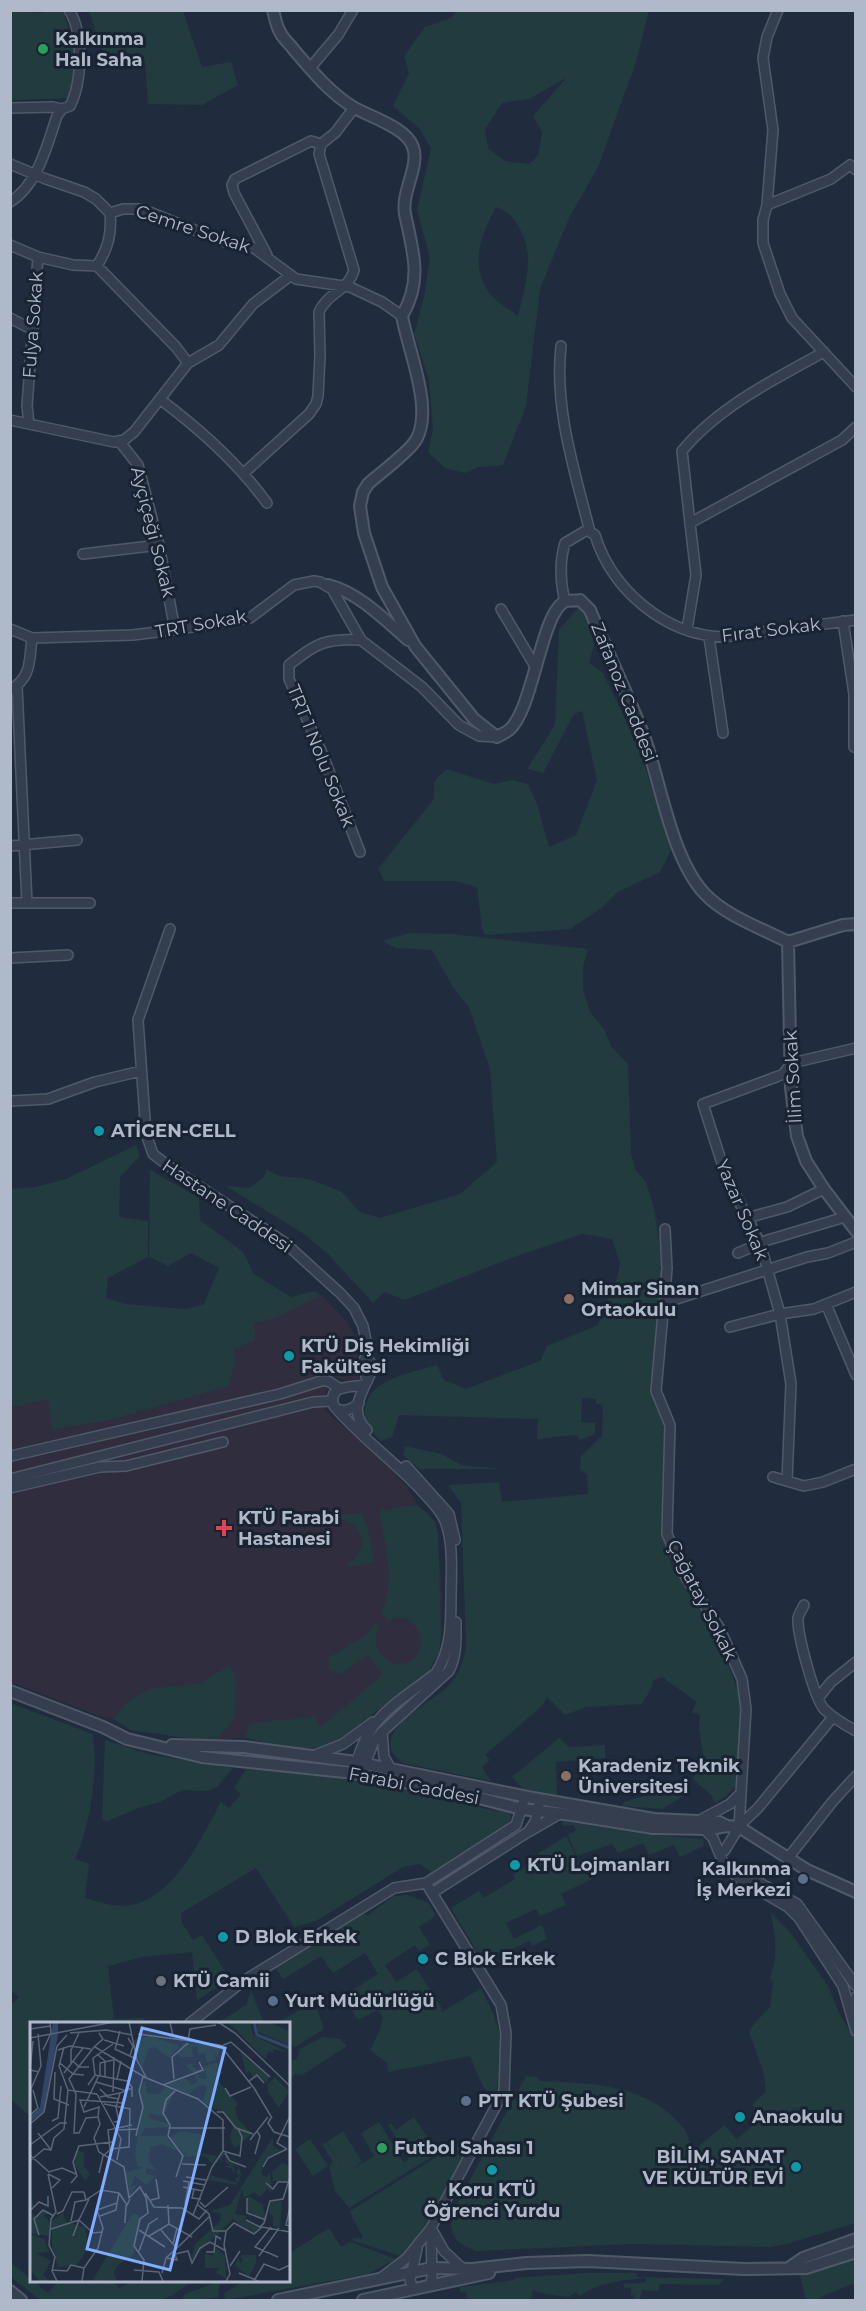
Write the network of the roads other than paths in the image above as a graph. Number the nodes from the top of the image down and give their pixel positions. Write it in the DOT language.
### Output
graph roads {
  1 [pos="69,10"];
  2 [pos="273,10"];
  3 [pos="352,10"];
  4 [pos="778,10"];
  5 [pos="310,68"];
  6 [pos="10,108"];
  7 [pos="354,108"];
  8 [pos="62,110"];
  9 [pos="321,144"];
  10 [pos="10,164"];
  11 [pos="855,170"];
  12 [pos="35,174"];
  13 [pos="10,202"];
  14 [pos="767,205"];
  15 [pos="110,213"];
  16 [pos="10,245"];
  17 [pos="38,257"];
  18 [pos="268,257"];
  19 [pos="97,266"];
  20 [pos="290,276"];
  21 [pos="345,286"];
  22 [pos="402,316"];
  23 [pos="10,318"];
  24 [pos="33,330"];
  25 [pos="561,346"];
  26 [pos="824,352"];
  27 [pos="188,363"];
  28 [pos="855,387"];
  29 [pos="161,400"];
  30 [pos="10,420"];
  31 [pos="29,423"];
  32 [pos="855,427"];
  33 [pos="119,441"];
  34 [pos="244,473"];
  35 [pos="267,503"];
  36 [pos="690,523"];
  37 [pos="590,532"];
  38 [pos="159,545"];
  39 [pos="83,554"];
  40 [pos="328,585"];
  41 [pos="565,602"];
  42 [pos="501,609"];
  43 [pos="855,620"];
  44 [pos="843,621"];
  45 [pos="10,629"];
  46 [pos="687,629"];
  47 [pos="175,630"];
  48 [pos="709,637"];
  49 [pos="32,638"];
  50 [pos="361,640"];
  51 [pos="415,646"];
  52 [pos="536,668"];
  53 [pos="14,688"];
  54 [pos="723,733"];
  55 [pos="496,737"];
  56 [pos="854,747"];
  57 [pos="15,757"];
  58 [pos="77,840"];
  59 [pos="24,845"];
  60 [pos="10,846"];
  61 [pos="360,852"];
  62 [pos="10,903"];
  63 [pos="27,903"];
  64 [pos="90,903"];
  65 [pos="855,924"];
  66 [pos="170,929"];
  67 [pos="788,942"];
  68 [pos="68,955"];
  69 [pos="10,958"];
  70 [pos="855,1048"];
  71 [pos="792,1064"];
  72 [pos="141,1071"];
  73 [pos="10,1101"];
  74 [pos="824,1189"];
  75 [pos="845,1217"];
  76 [pos="747,1218"];
  77 [pos="664,1229"];
  78 [pos="855,1231"];
  79 [pos="855,1242"];
  80 [pos="760,1243"];
  81 [pos="738,1253"];
  82 [pos="766,1270"];
  83 [pos="855,1292"];
  84 [pos="664,1303"];
  85 [pos="826,1304"];
  86 [pos="780,1314"];
  87 [pos="730,1327"];
  88 [pos="855,1375"];
  89 [pos="365,1382"];
  90 [pos="339,1388"];
  91 [pos="353,1388"];
  92 [pos="359,1400"];
  93 [pos="335,1405"];
  94 [pos="223,1442"];
  95 [pos="10,1456"];
  96 [pos="855,1469"];
  97 [pos="773,1477"];
  98 [pos="10,1479"];
  99 [pos="787,1481"];
  100 [pos="10,1488"];
  101 [pos="804,1605"];
  102 [pos="855,1662"];
  103 [pos="10,1691"];
  104 [pos="819,1697"];
  105 [pos="833,1717"];
  106 [pos="377,1719"];
  107 [pos="103,1727"];
  108 [pos="855,1731"];
  109 [pos="382,1732"];
  110 [pos="227,1746"];
  111 [pos="244,1747"];
  112 [pos="311,1757"];
  113 [pos="224,1759"];
  114 [pos="243,1761"];
  115 [pos="359,1769"];
  116 [pos="391,1769"];
  117 [pos="855,1776"];
  118 [pos="741,1793"];
  119 [pos="525,1797"];
  120 [pos="540,1800"];
  121 [pos="522,1809"];
  122 [pos="538,1812"];
  123 [pos="561,1814"];
  124 [pos="702,1825"];
  125 [pos="739,1827"];
  126 [pos="528,1832"];
  127 [pos="720,1854"];
  128 [pos="788,1858"];
  129 [pos="744,1874"];
  130 [pos="426,1883"];
  131 [pos="855,1892"];
  132 [pos="432,1893"];
  133 [pos="855,1986"];
  134 [pos="855,1997"];
  135 [pos="855,2005"];
  136 [pos="191,2022"];
  137 [pos="855,2031"];
  138 [pos="431,2228"];
  139 [pos="855,2239"];
  140 [pos="418,2246"];
  141 [pos="855,2252"];
  142 [pos="614,2263"];
  143 [pos="790,2267"];
  144 [pos="432,2268"];
  145 [pos="462,2268"];
  146 [pos="412,2272"];
  147 [pos="378,2281"];
  148 [pos="430,2286"];
  149 [pos="413,2289"];
  150 [pos="10,2291"];
  151 [pos="387,2298"];
  152 [pos="21,2301"];
  153 [pos="278,2301"];
  154 [pos="363,2301"];
  1 -- 8 [label="street"];
  2 -- 5 [label="street"];
  3 -- 5 [label="street"];
  4 -- 14 [label="street"];
  5 -- 7 [label="street"];
  6 -- 8 [label="street"];
  7 -- 9 [label="street"];
  7 -- 22 [label="street"];
  8 -- 12 [label="street"];
  9 -- 18 [label="street"];
  9 -- 21 [label="street"];
  10 -- 12 [label="street"];
  11 -- 14 [label="street"];
  12 -- 13 [label="street"];
  12 -- 15 [label="street"];
  14 -- 26 [label="street"];
  15 -- 18 [label="street, Cemre Sokak"];
  15 -- 19 [label="street"];
  16 -- 17 [label="street, Fulya Sokak"];
  17 -- 19 [label="street"];
  17 -- 24 [label="street, Fulya Sokak"];
  18 -- 20 [label="street, Cemre Sokak"];
  19 -- 27 [label="street"];
  20 -- 21 [label="street, Cemre Sokak"];
  20 -- 27 [label="street"];
  21 -- 22 [label="street, Cemre Sokak"];
  21 -- 34 [label="street"];
  22 -- 51 [label="street"];
  23 -- 24 [label="street"];
  24 -- 31 [label="street, Fulya Sokak"];
  25 -- 37 [label="street, Fırat Sokak"];
  26 -- 28 [label="street"];
  26 -- 36 [label="street"];
  27 -- 29 [label="street"];
  29 -- 33 [label="street"];
  29 -- 34 [label="street"];
  30 -- 31 [label="street"];
  31 -- 33 [label="street"];
  32 -- 36 [label="street"];
  33 -- 38 [label="street, Ayçiçeği Sokak"];
  34 -- 35 [label="street"];
  36 -- 46 [label="street"];
  37 -- 41 [label="street"];
  37 -- 46 [label="street, Fırat Sokak"];
  38 -- 39 [label="street"];
  38 -- 47 [label="street, Ayçiçeği Sokak"];
  40 -- 47 [label="street, TRT Sokak"];
  40 -- 50 [label="street"];
  40 -- 51 [label="street"];
  41 -- 52 [label="street"];
  41 -- 67 [label="street, Zafanoz Caddesi"];
  42 -- 52 [label="street"];
  43 -- 44 [label="street, Fırat Sokak"];
  44 -- 48 [label="street, Fırat Sokak"];
  44 -- 56 [label="street"];
  45 -- 49 [label="street, TRT Sokak"];
  46 -- 48 [label="street, Fırat Sokak"];
  47 -- 49 [label="street, TRT Sokak"];
  48 -- 54 [label="street"];
  49 -- 53 [label="street"];
  50 -- 55 [label="street"];
  50 -- 61 [label="street, TRT 1 Nolu Sokak"];
  51 -- 55 [label="street"];
  52 -- 55 [label="street"];
  53 -- 57 [label="street"];
  57 -- 59 [label="street"];
  58 -- 59 [label="street"];
  59 -- 60 [label="street"];
  59 -- 63 [label="street"];
  62 -- 63 [label="street"];
  63 -- 64 [label="street"];
  65 -- 67 [label="street"];
  66 -- 72 [label="street, Hastane Caddesi"];
  67 -- 71 [label="street, İlim Sokak"];
  68 -- 69 [label="street"];
  70 -- 71 [label="street, Yazar Sokak"];
  71 -- 74 [label="street, İlim Sokak"];
  71 -- 76 [label="street, Yazar Sokak"];
  72 -- 73 [label="street"];
  72 -- 89 [label="street, Hastane Caddesi"];
  74 -- 75 [label="street, İlim Sokak"];
  74 -- 76 [label="street"];
  75 -- 78 [label="street, İlim Sokak"];
  75 -- 80 [label="street"];
  76 -- 80 [label="street, Yazar Sokak"];
  77 -- 84 [label="street, Çağatay Sokak"];
  79 -- 82 [label="street"];
  80 -- 81 [label="street"];
  80 -- 82 [label="street, Yazar Sokak"];
  82 -- 84 [label="street"];
  82 -- 86 [label="street, Yazar Sokak"];
  83 -- 85 [label="street"];
  84 -- 118 [label="street, Çağatay Sokak"];
  85 -- 86 [label="street"];
  85 -- 88 [label="street"];
  86 -- 87 [label="street"];
  86 -- 99 [label="street, Yazar Sokak"];
  89 -- 91 [label="street"];
  89 -- 92 [label="street, Hastane Caddesi"];
  90 -- 91 [label="street"];
  90 -- 93 [label="street"];
  90 -- 95 [label="street"];
  91 -- 92 [label="street"];
  92 -- 93 [label="street"];
  92 -- 109 [label="street"];
  93 -- 98 [label="street"];
  93 -- 106 [label="street"];
  94 -- 100 [label="street"];
  96 -- 99 [label="street"];
  97 -- 99 [label="street"];
  101 -- 104 [label="street"];
  102 -- 104 [label="street"];
  103 -- 107 [label="street, Farabi Caddesi"];
  104 -- 105 [label="street"];
  105 -- 108 [label="street"];
  105 -- 125 [label="street"];
  106 -- 112 [label="street"];
  106 -- 115 [label="street"];
  107 -- 110 [label="street, Farabi Caddesi"];
  107 -- 113 [label="street, Farabi Caddesi"];
  109 -- 115 [label="street"];
  109 -- 116 [label="street"];
  110 -- 111 [label="street, Farabi Caddesi"];
  110 -- 113 [label="street"];
  111 -- 112 [label="street, Farabi Caddesi"];
  111 -- 114 [label="street"];
  112 -- 115 [label="street, Farabi Caddesi"];
  113 -- 114 [label="street, Farabi Caddesi"];
  114 -- 115 [label="street, Farabi Caddesi"];
  115 -- 116 [label="street, Farabi Caddesi"];
  115 -- 121 [label="street, Farabi Caddesi"];
  116 -- 119 [label="street, Farabi Caddesi"];
  117 -- 128 [label="street"];
  118 -- 124 [label="street"];
  118 -- 125 [label="street, Çağatay Sokak"];
  119 -- 120 [label="street, Farabi Caddesi"];
  119 -- 121 [label="street"];
  120 -- 122 [label="street"];
  120 -- 124 [label="street, Farabi Caddesi"];
  121 -- 122 [label="street, Farabi Caddesi"];
  121 -- 130 [label="street"];
  122 -- 123 [label="street, Farabi Caddesi"];
  122 -- 126 [label="street"];
  123 -- 124 [label="street, Farabi Caddesi"];
  123 -- 126 [label="street"];
  124 -- 125 [label="street, Farabi Caddesi"];
  124 -- 127 [label="street"];
  125 -- 127 [label="street"];
  125 -- 128 [label="street, Farabi Caddesi"];
  126 -- 132 [label="street"];
  127 -- 137 [label="street"];
  128 -- 131 [label="street, Farabi Caddesi"];
  129 -- 133 [label="street"];
  130 -- 132 [label="street"];
  130 -- 136 [label="street"];
  132 -- 138 [label="street"];
  134 -- 135 [label="street"];
  138 -- 140 [label="street"];
  138 -- 144 [label="street"];
  138 -- 145 [label="street"];
  139 -- 143 [label="street"];
  140 -- 146 [label="street"];
  140 -- 147 [label="street"];
  141 -- 143 [label="street"];
  142 -- 143 [label="street"];
  142 -- 145 [label="street"];
  142 -- 148 [label="street"];
  144 -- 145 [label="street"];
  144 -- 146 [label="street"];
  144 -- 148 [label="street"];
  146 -- 147 [label="street"];
  146 -- 149 [label="street"];
  147 -- 153 [label="street"];
  148 -- 149 [label="street"];
  149 -- 151 [label="street"];
  150 -- 152 [label="street"];
  151 -- 154 [label="street"];
}
